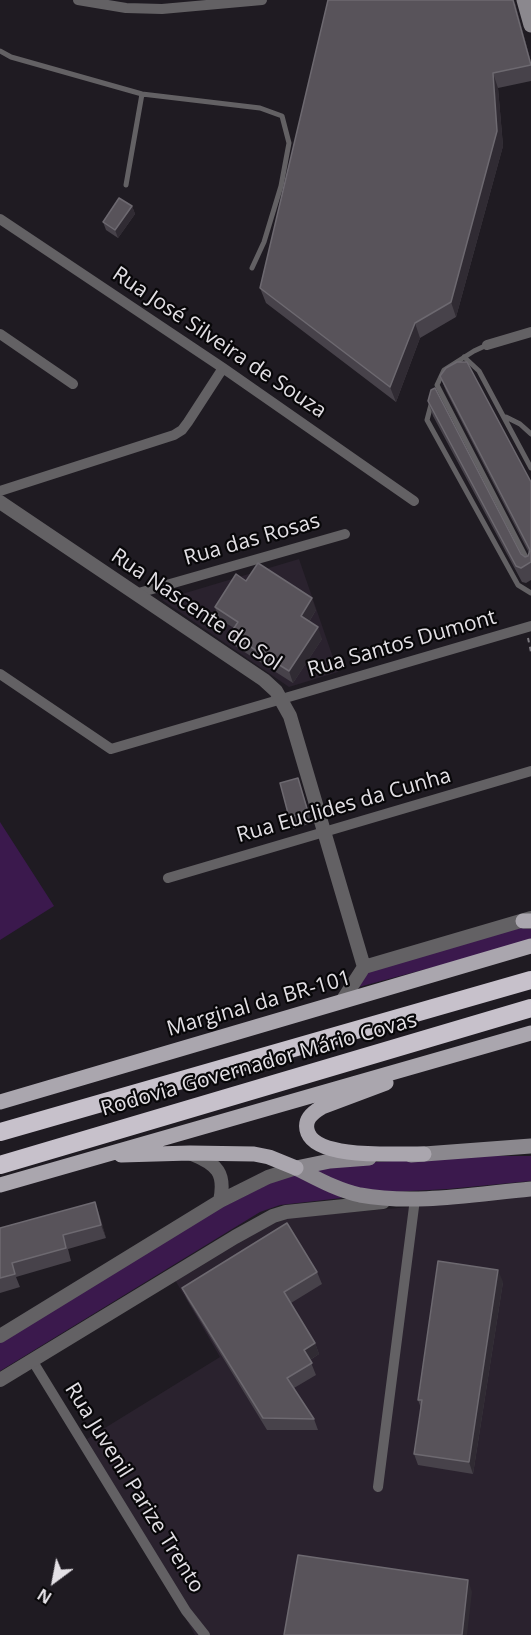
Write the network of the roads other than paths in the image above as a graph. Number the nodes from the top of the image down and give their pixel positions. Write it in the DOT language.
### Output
graph roads {
  1 [pos="78,0"];
  2 [pos="262,0"];
  3 [pos="524,0"];
  4 [pos="531,25"];
  5 [pos="0,51"];
  6 [pos="142,94"];
  7 [pos="126,185"];
  8 [pos="0,219"];
  9 [pos="252,268"];
  10 [pos="531,332"];
  11 [pos="0,334"];
  12 [pos="487,345"];
  13 [pos="464,357"];
  14 [pos="223,368"];
  15 [pos="73,384"];
  16 [pos="437,385"];
  17 [pos="505,416"];
  18 [pos="531,434"];
  19 [pos="531,468"];
  20 [pos="0,491"];
  21 [pos="414,501"];
  22 [pos="0,502"];
  23 [pos="345,534"];
  24 [pos="531,567"];
  25 [pos="531,593"];
  26 [pos="135,594"];
  27 [pos="531,626"];
  28 [pos="0,674"];
  29 [pos="282,699"];
  30 [pos="531,771"];
  31 [pos="325,832"];
  32 [pos="168,878"];
  33 [pos="528,920"];
  34 [pos="531,946"];
  35 [pos="364,967"];
  36 [pos="531,980"];
  37 [pos="342,1001"];
  38 [pos="531,1008"];
  39 [pos="531,1033"];
  40 [pos="426,1063"];
  41 [pos="0,1102"];
  42 [pos="46,1118"];
  43 [pos="0,1125"];
  44 [pos="0,1132"];
  45 [pos="79,1141"];
  46 [pos="531,1146"];
  47 [pos="190,1153"];
  48 [pos="424,1154"];
  49 [pos="98,1156"];
  50 [pos="0,1165"];
  51 [pos="296,1168"];
  52 [pos="0,1177"];
  53 [pos="0,1185"];
  54 [pos="531,1189"];
  55 [pos="413,1199"];
  56 [pos="219,1202"];
  57 [pos="0,1336"];
  58 [pos="32,1360"];
  59 [pos="0,1380"];
  60 [pos="378,1487"];
  61 [pos="205,1635"];
  1 -- 2 [label="street"];
  3 -- 4 [label="main road"];
  5 -- 6 [label="lane"];
  6 -- 7 [label="lane"];
  6 -- 9 [label="lane"];
  8 -- 14 [label="street, Rua José Silveira de Souza"];
  10 -- 12 [label="street"];
  11 -- 15 [label="street"];
  12 -- 13 [label="lane"];
  13 -- 16 [label="lane"];
  13 -- 17 [label="lane"];
  14 -- 20 [label="street"];
  14 -- 21 [label="street, Rua José Silveira de Souza"];
  16 -- 24 [label="lane"];
  16 -- 25 [label="lane"];
  17 -- 18 [label="lane"];
  17 -- 19 [label="lane"];
  22 -- 26 [label="street, Rua Nascente do Sol"];
  23 -- 26 [label="street, Rua das Rosas"];
  26 -- 29 [label="street, Rua Nascente do Sol"];
  27 -- 29 [label="street, Rua Santos Dumont"];
  28 -- 29 [label="street, Rua Santos Dumont"];
  29 -- 31 [label="street, Rua Nascente do Sol"];
  30 -- 31 [label="street, Rua Euclides da Cunha"];
  31 -- 32 [label="street, Rua Euclides da Cunha"];
  31 -- 35 [label="street, Rua Nascente do Sol"];
  33 -- 35 [label="street"];
  34 -- 37 [label="main road, Marginal da BR-101"];
  35 -- 37 [label="street"];
  36 -- 42 [label="highway, Rodovia Governador Mário Covas"];
  37 -- 41 [label="main road, Marginal da BR-101"];
  38 -- 45 [label="highway, Rodovia Governador Mário Covas"];
  39 -- 40 [label="main road"];
  40 -- 48 [label="main road"];
  40 -- 49 [label="main road"];
  42 -- 43 [label="highway"];
  42 -- 44 [label="highway, Rodovia Governador Mário Covas"];
  45 -- 50 [label="highway, Rodovia Governador Mário Covas"];
  45 -- 52 [label="highway"];
  46 -- 48 [label="main road"];
  47 -- 49 [label="main road"];
  47 -- 51 [label="main road"];
  47 -- 56 [label="street"];
  48 -- 51 [label="main road"];
  49 -- 53 [label="main road"];
  51 -- 55 [label="main road"];
  51 -- 56 [label="street"];
  54 -- 55 [label="main road"];
  55 -- 58 [label="street"];
  55 -- 60 [label="street"];
  56 -- 57 [label="street"];
  58 -- 59 [label="street"];
  58 -- 61 [label="street, Rua Juvenil Parize Trento"];
}
